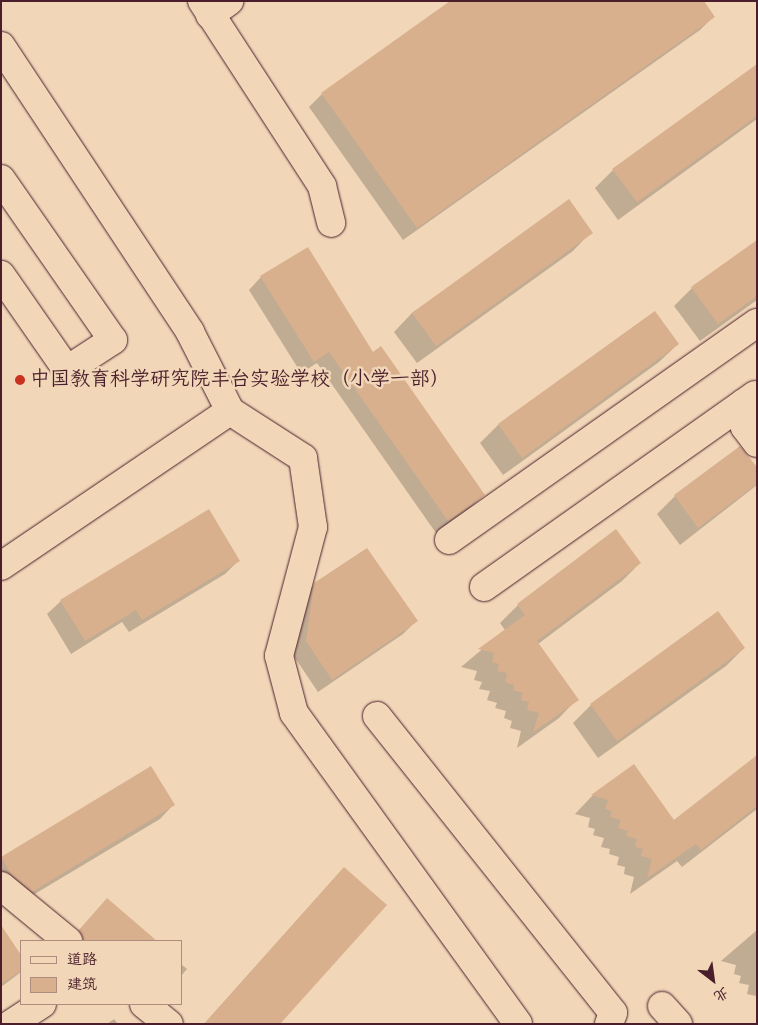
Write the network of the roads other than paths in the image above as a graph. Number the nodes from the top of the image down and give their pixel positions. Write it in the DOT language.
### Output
graph roads {
  1 [pos="214,6"];
  2 [pos="1,46"];
  3 [pos="1,179"];
  4 [pos="331,223"];
  5 [pos="1,275"];
  6 [pos="757,322"];
  7 [pos="750,398"];
  8 [pos="230,411"];
  9 [pos="757,443"];
  10 [pos="449,540"];
  11 [pos="1,566"];
  12 [pos="484,587"];
  13 [pos="377,716"];
  14 [pos="1,886"];
  15 [pos="67,940"];
  16 [pos="40,1005"];
  17 [pos="145,1005"];
  18 [pos="11,1024"];
  19 [pos="169,1024"];
  20 [pos="518,1024"];
  21 [pos="610,1024"];
  1 -- 4 [label="street"];
  2 -- 8 [label="street"];
  3 -- 5 [label="street"];
  6 -- 10 [label="street"];
  7 -- 9 [label="street"];
  7 -- 12 [label="street"];
  8 -- 11 [label="street"];
  8 -- 20 [label="street"];
  13 -- 21 [label="street"];
  14 -- 15 [label="street"];
  16 -- 18 [label="street"];
  17 -- 19 [label="street"];
}
